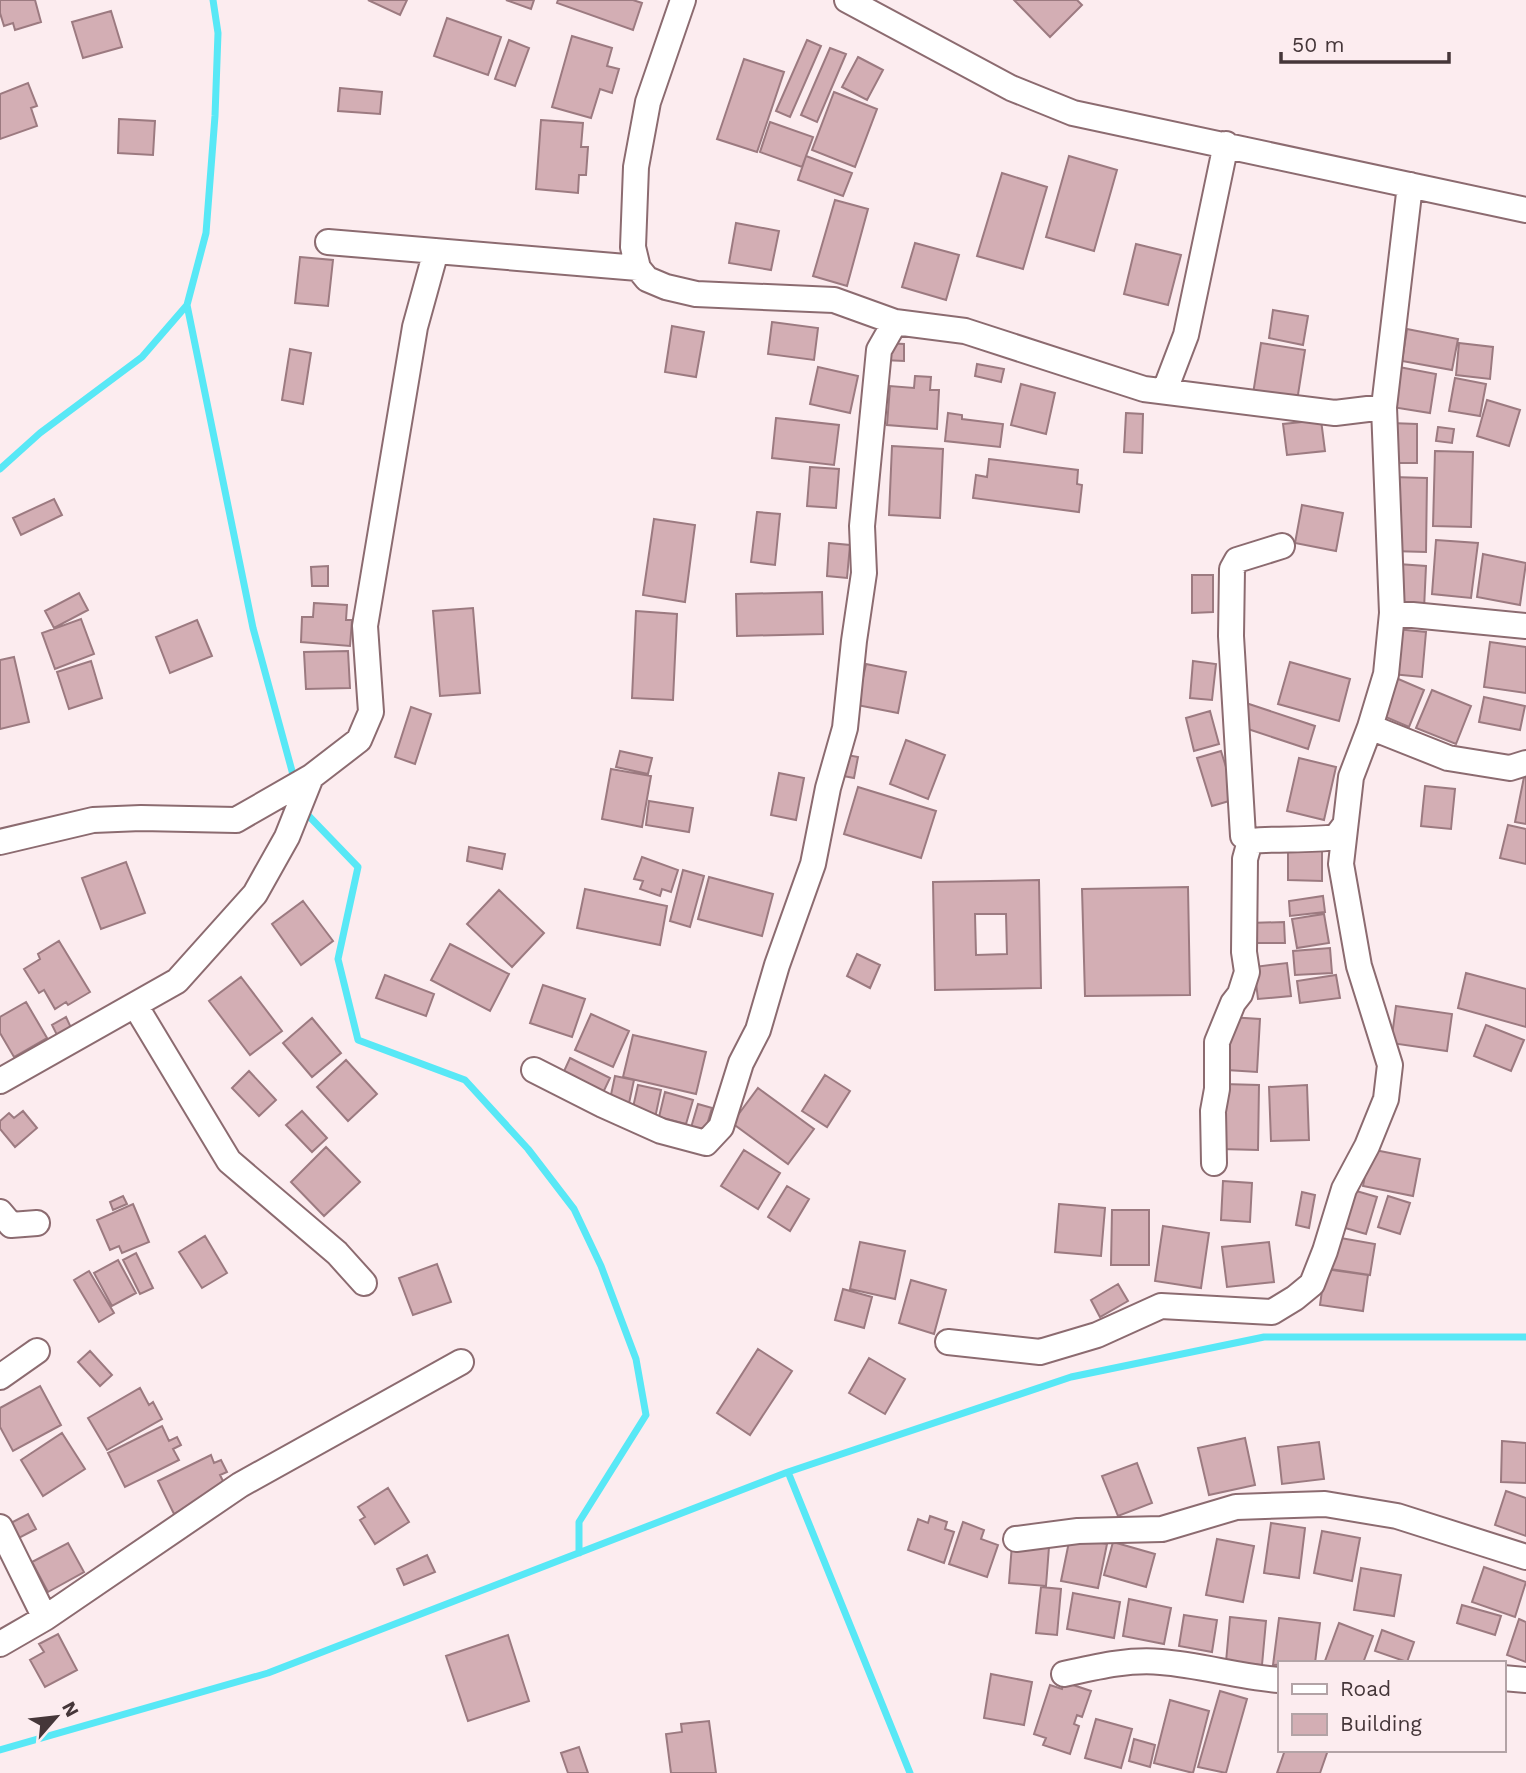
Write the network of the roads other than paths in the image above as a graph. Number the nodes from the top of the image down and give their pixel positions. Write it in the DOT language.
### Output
graph roads {
  1 [pos="683,0"];
  2 [pos="847,0"];
  3 [pos="1226,144"];
  4 [pos="1410,185"];
  5 [pos="1526,210"];
  6 [pos="328,242"];
  7 [pos="436,251"];
  8 [pos="638,268"];
  9 [pos="895,322"];
  10 [pos="1165,390"];
  11 [pos="1384,407"];
  12 [pos="1282,546"];
  13 [pos="1392,613"];
  14 [pos="1526,626"];
  15 [pos="1370,727"];
  16 [pos="1526,763"];
  17 [pos="311,777"];
  18 [pos="1345,825"];
  19 [pos="0,842"];
  20 [pos="1250,842"];
  21 [pos="135,1005"];
  22 [pos="534,1070"];
  23 [pos="0,1081"];
  24 [pos="1214,1163"];
  25 [pos="0,1212"];
  26 [pos="37,1223"];
  27 [pos="364,1283"];
  28 [pos="948,1342"];
  29 [pos="37,1351"];
  30 [pos="461,1362"];
  31 [pos="0,1377"];
  32 [pos="0,1527"];
  33 [pos="1016,1539"];
  34 [pos="1526,1557"];
  35 [pos="45,1618"];
  36 [pos="0,1644"];
  37 [pos="1064,1674"];
  38 [pos="1505,1678"];
  39 [pos="1278,1680"];
  40 [pos="1526,1680"];
  1 -- 8 [label="street"];
  2 -- 3 [label="street"];
  3 -- 4 [label="street"];
  3 -- 10 [label="street"];
  4 -- 5 [label="street"];
  4 -- 11 [label="street"];
  6 -- 7 [label="street"];
  7 -- 8 [label="street"];
  7 -- 17 [label="street"];
  8 -- 9 [label="street"];
  9 -- 10 [label="street"];
  9 -- 22 [label="street"];
  10 -- 11 [label="street"];
  11 -- 13 [label="street"];
  12 -- 20 [label="street"];
  13 -- 14 [label="street"];
  13 -- 15 [label="street"];
  15 -- 16 [label="street"];
  15 -- 18 [label="street"];
  17 -- 19 [label="street"];
  17 -- 21 [label="street"];
  18 -- 20 [label="street"];
  18 -- 28 [label="street"];
  20 -- 24 [label="street"];
  21 -- 23 [label="street"];
  21 -- 27 [label="street"];
  25 -- 26 [label="street"];
  29 -- 31 [label="street"];
  30 -- 35 [label="street"];
  32 -- 35 [label="street"];
  33 -- 34 [label="street"];
  35 -- 36 [label="street"];
  37 -- 39 [label="street"];
  38 -- 40 [label="street"];
}
